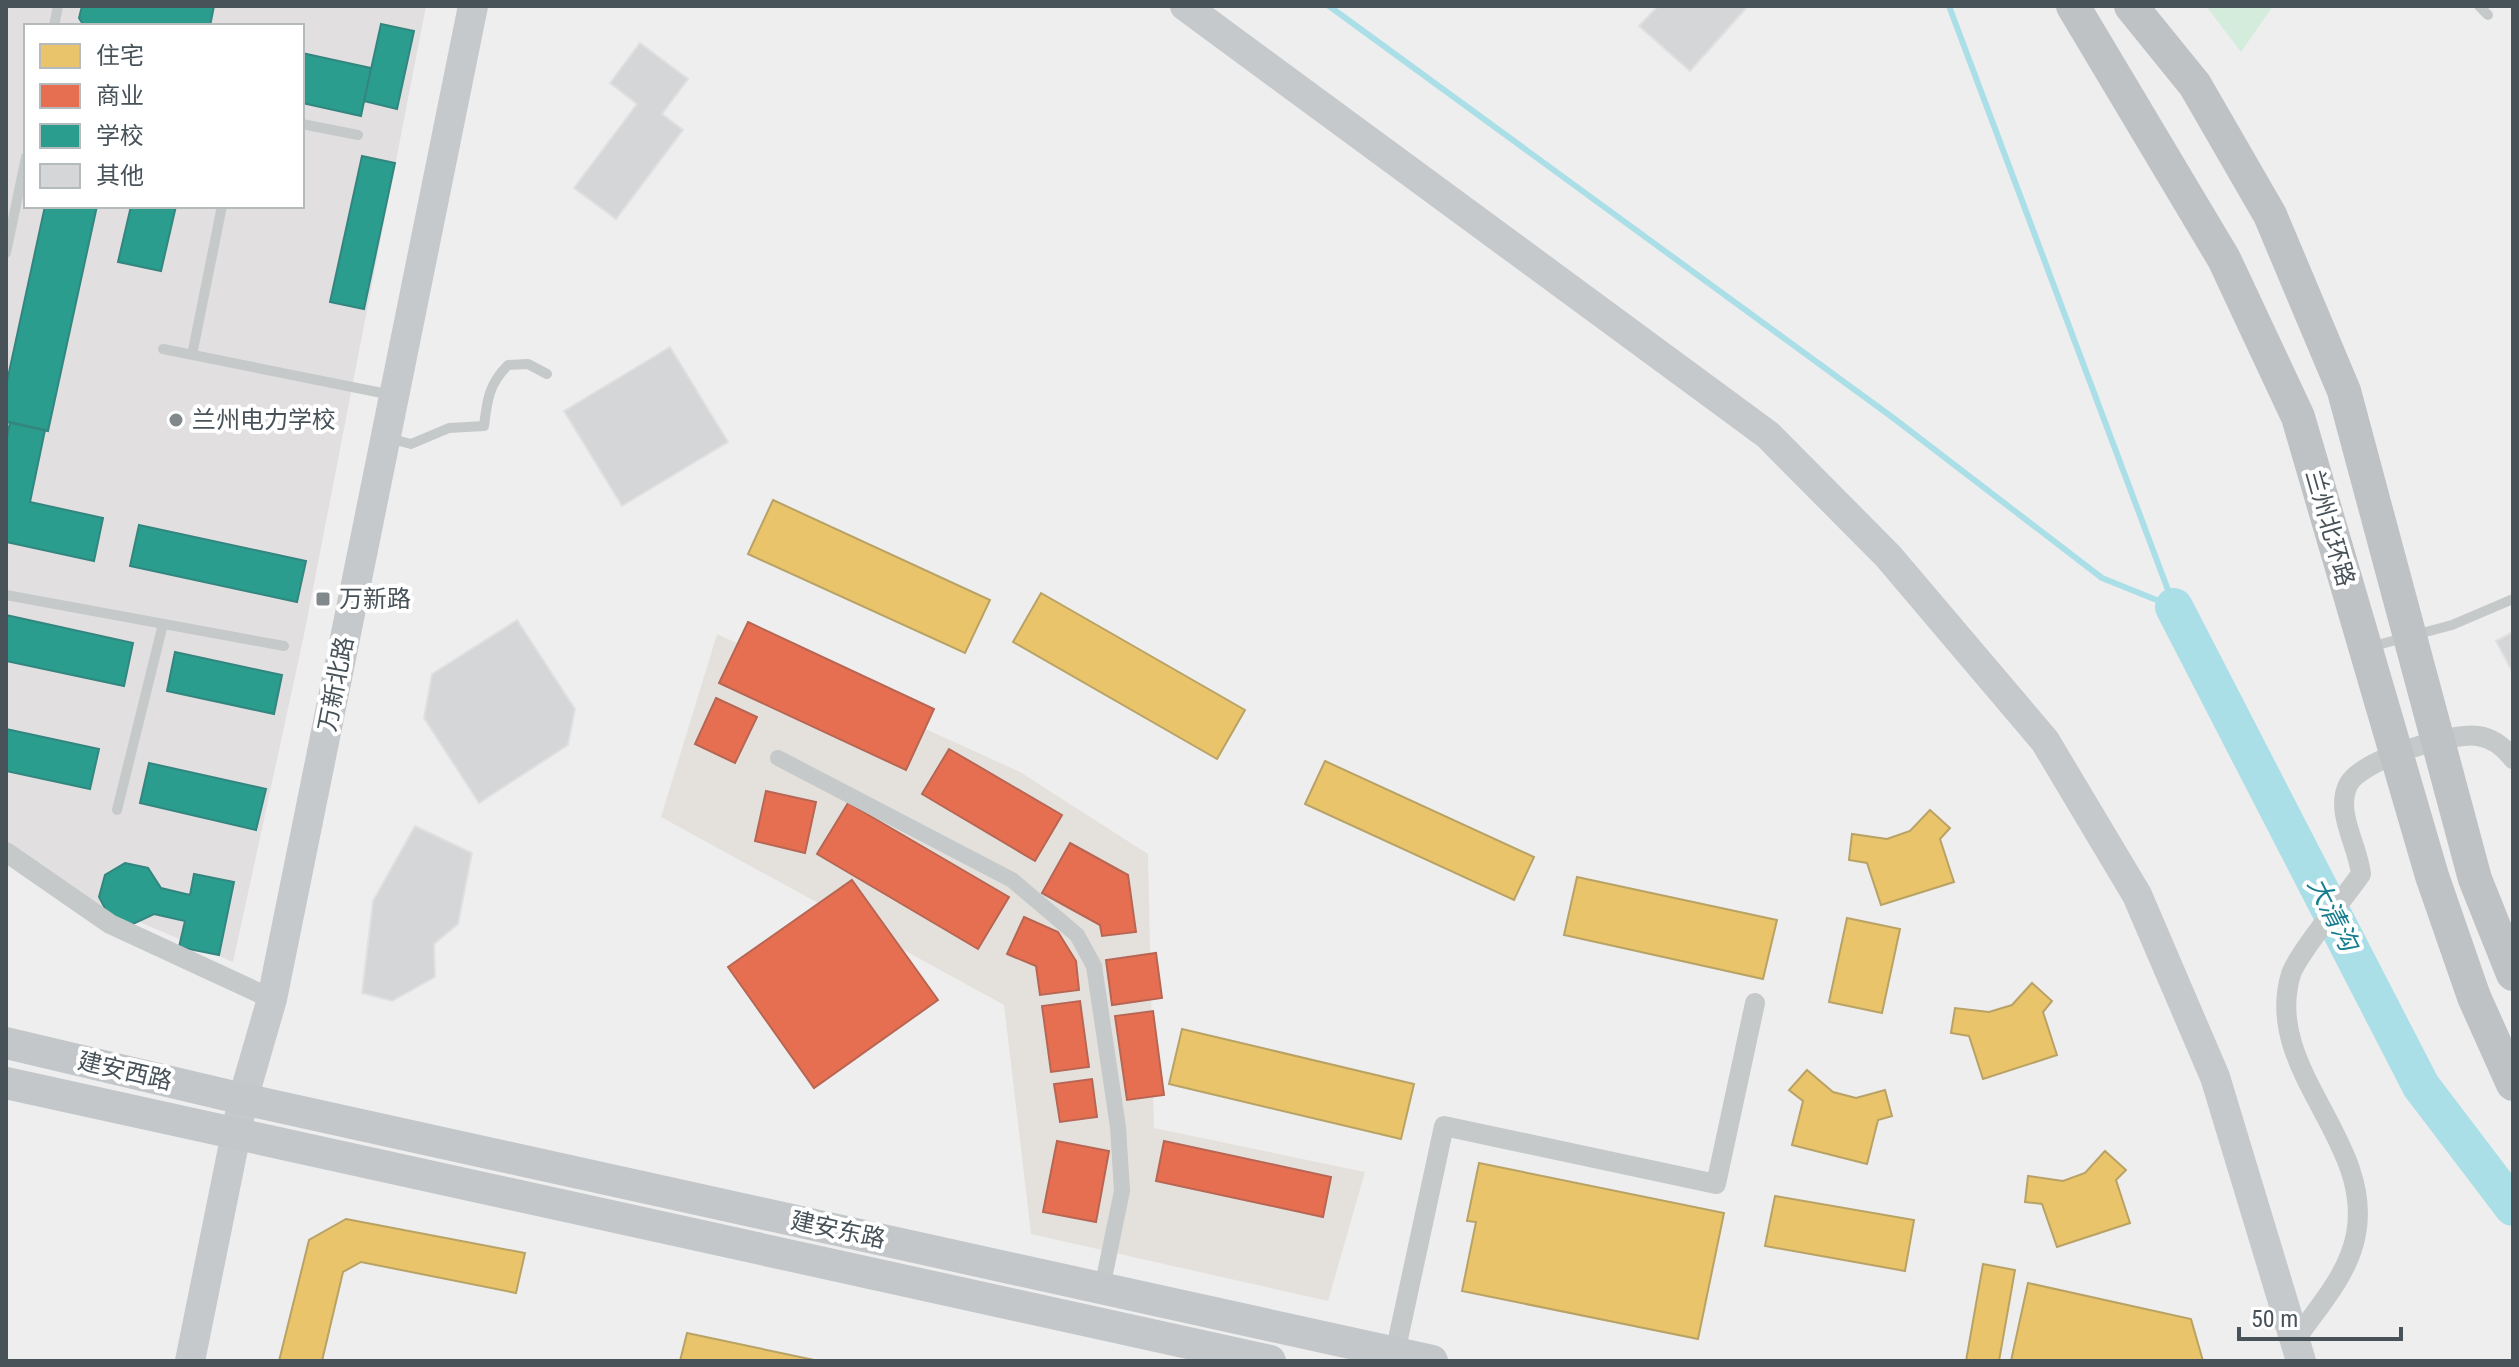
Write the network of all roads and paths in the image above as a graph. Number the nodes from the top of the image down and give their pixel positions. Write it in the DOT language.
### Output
graph roads {
  1 [pos="473,6"];
  2 [pos="1185,6"];
  3 [pos="2131,6"];
  4 [pos="2479,6"];
  5 [pos="2076,10"];
  6 [pos="2488,15"];
  7 [pos="304,124"];
  8 [pos="358,135"];
  9 [pos="24,167"];
  10 [pos="222,208"];
  11 [pos="6,253"];
  12 [pos="163,349"];
  13 [pos="192,355"];
  14 [pos="547,374"];
  15 [pos="394,396"];
  16 [pos="386,438"];
  17 [pos="6,595"];
  18 [pos="2513,599"];
  19 [pos="163,624"];
  20 [pos="2410,636"];
  21 [pos="284,646"];
  22 [pos="2364,648"];
  23 [pos="778,758"];
  24 [pos="2513,759"];
  25 [pos="117,810"];
  26 [pos="6,852"];
  27 [pos="2513,974"];
  28 [pos="272,999"];
  29 [pos="1755,1003"];
  30 [pos="6,1043"];
  31 [pos="6,1083"];
  32 [pos="2513,1084"];
  33 [pos="243,1099"];
  34 [pos="236,1132"];
  35 [pos="1102,1288"];
  36 [pos="2298,1350"];
  37 [pos="1395,1353"];
  38 [pos="190,1361"];
  39 [pos="1270,1361"];
  40 [pos="1432,1361"];
  1 -- 15 [label="main road, 万新北路"];
  2 -- 36 [label="main road"];
  3 -- 20 [label="highway, 兰州北环路"];
  4 -- 6 [label="lane"];
  5 -- 22 [label="highway, 兰州北环路"];
  7 -- 8 [label="lane"];
  9 -- 11 [label="lane"];
  10 -- 13 [label="lane"];
  12 -- 13 [label="lane"];
  13 -- 15 [label="lane"];
  14 -- 16 [label="lane"];
  15 -- 16 [label="main road, 万新北路"];
  16 -- 28 [label="main road, 万新北路"];
  17 -- 19 [label="lane"];
  18 -- 20 [label="lane"];
  19 -- 21 [label="lane"];
  19 -- 25 [label="lane"];
  20 -- 22 [label="lane"];
  20 -- 27 [label="highway, 兰州北环路"];
  22 -- 32 [label="highway, 兰州北环路"];
  23 -- 35 [label="street"];
  24 -- 36 [label="street"];
  26 -- 28 [label="street"];
  28 -- 33 [label="main road, 万新北路"];
  29 -- 37 [label="street"];
  30 -- 33 [label="main road, 建安西路"];
  31 -- 34 [label="main road, 建安西路"];
  33 -- 34 [label="main road, 万新北路"];
  33 -- 35 [label="main road, 建安东路"];
  34 -- 38 [label="main road, 万新北路"];
  34 -- 39 [label="main road, 建安东路"];
  35 -- 37 [label="main road, 建安东路"];
  37 -- 40 [label="main road, 建安东路"];
}
